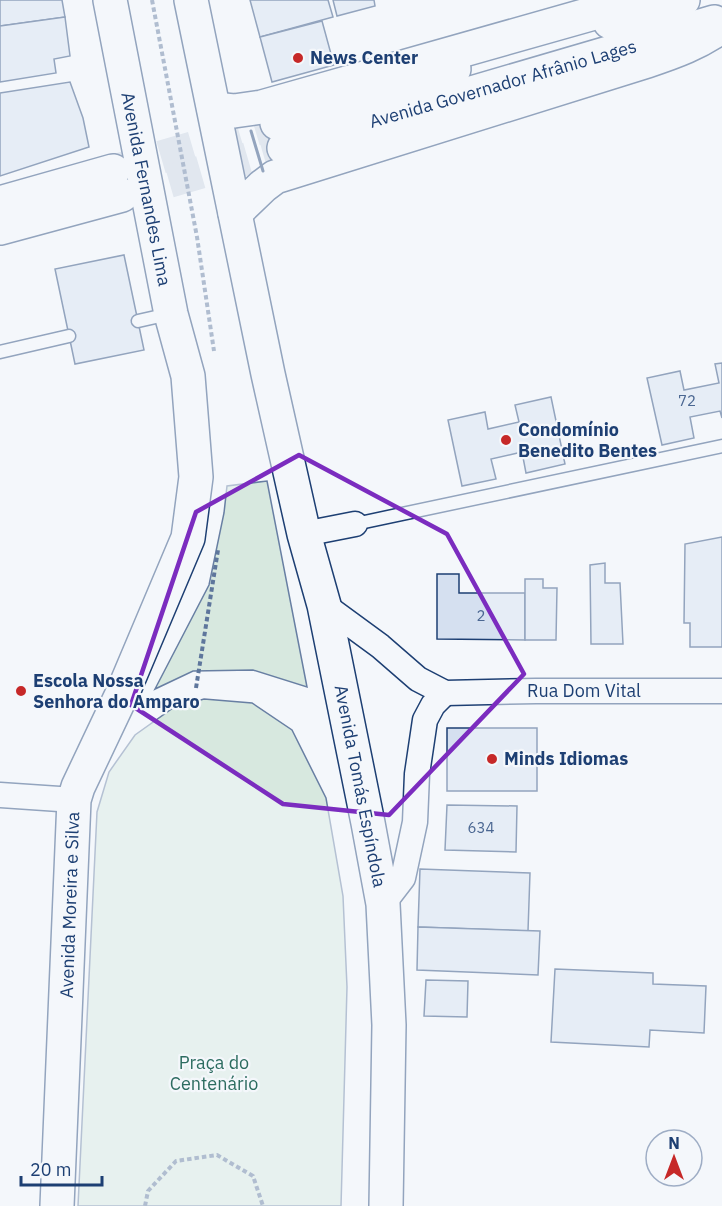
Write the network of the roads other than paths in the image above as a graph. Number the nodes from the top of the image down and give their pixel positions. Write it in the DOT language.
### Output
graph roads {
  1 [pos="110,0"];
  2 [pos="191,0"];
  3 [pos="640,0"];
  4 [pos="683,0"];
  5 [pos="722,20"];
  6 [pos="722,26"];
  7 [pos="214,109"];
  8 [pos="0,203"];
  9 [pos="235,213"];
  10 [pos="0,228"];
  11 [pos="171,314"];
  12 [pos="138,321"];
  13 [pos="69,336"];
  14 [pos="0,352"];
  15 [pos="188,376"];
  16 [pos="722,446"];
  17 [pos="355,524"];
  18 [pos="304,534"];
  19 [pos="324,605"];
  20 [pos="722,691"];
  21 [pos="445,693"];
  22 [pos="0,795"];
  23 [pos="74,800"];
  24 [pos="383,904"];
  25 [pos="57,1206"];
  26 [pos="386,1206"];
  1 -- 11 [label="main road, Avenida Fernandes Lima"];
  2 -- 7 [label="main road"];
  3 -- 7 [label="main road"];
  4 -- 5 [label="main road, Avenida Governador Afrânio Lages"];
  6 -- 9 [label="main road"];
  7 -- 9 [label="main road"];
  8 -- 10 [label="main road"];
  9 -- 18 [label="main road, Avenida Tomás Espíndola"];
  11 -- 12 [label="lane"];
  11 -- 15 [label="main road, Avenida Fernandes Lima"];
  13 -- 14 [label="lane"];
  15 -- 23 [label="main road, Avenida Moreira e Silva"];
  16 -- 17 [label="lane"];
  17 -- 18 [label="street"];
  18 -- 19 [label="main road, Avenida Tomás Espíndola"];
  19 -- 21 [label="street, Rua Dom Vital"];
  19 -- 24 [label="main road, Avenida Tomás Espíndola"];
  20 -- 21 [label="street, Rua Dom Vital"];
  21 -- 24 [label="street"];
  22 -- 23 [label="street"];
  23 -- 25 [label="main road, Avenida Moreira e Silva"];
  24 -- 26 [label="main road, Avenida Tomás Espíndola"];
}
